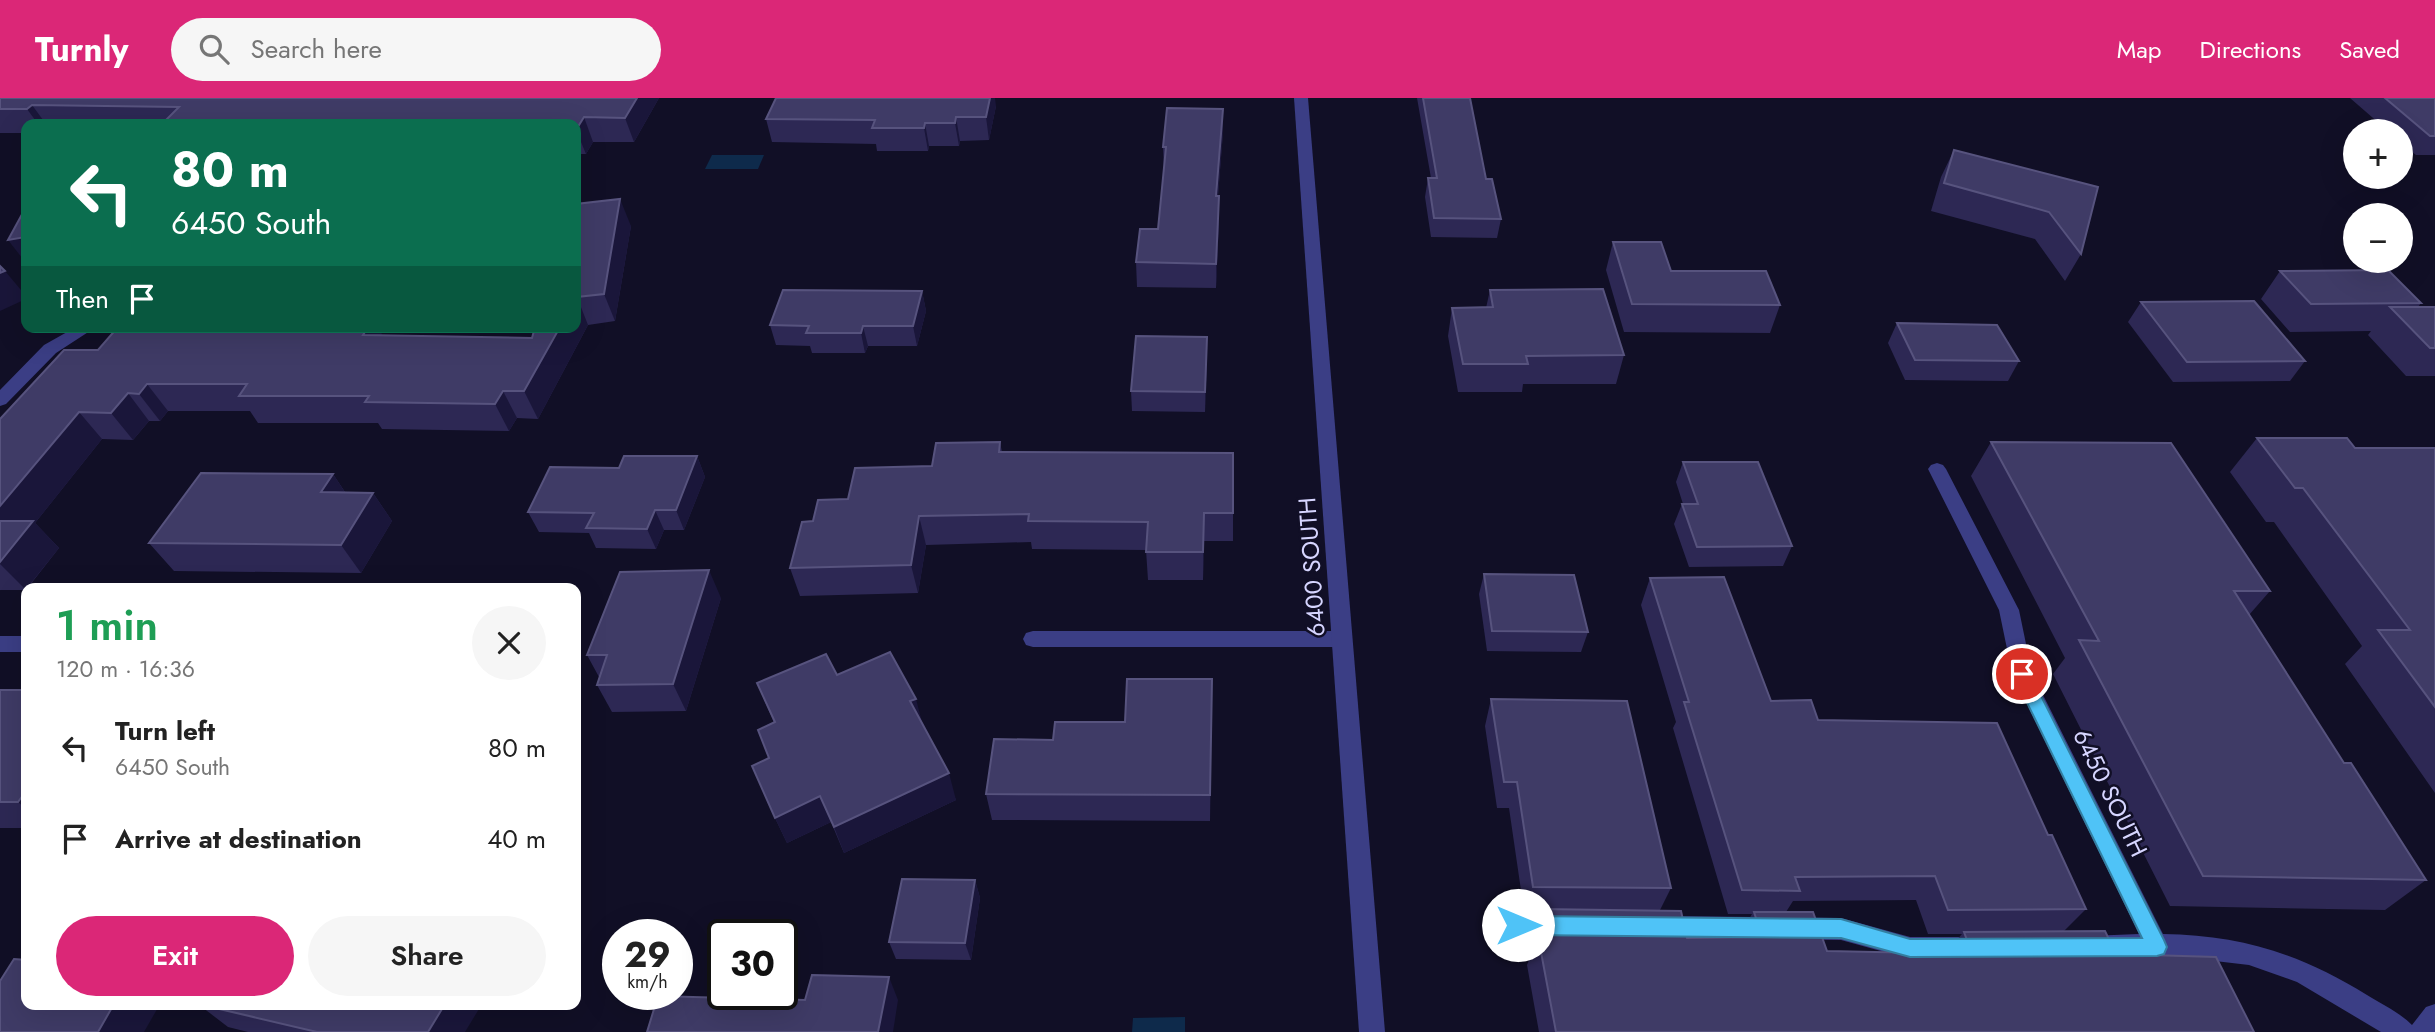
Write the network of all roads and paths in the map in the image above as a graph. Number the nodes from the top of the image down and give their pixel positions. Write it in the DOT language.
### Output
graph roads {
  1 [pos="1301,98"];
  2 [pos="78,333"];
  3 [pos="0,400"];
  4 [pos="1937,469"];
  5 [pos="1033,639"];
  6 [pos="1342,639"];
  7 [pos="0,644"];
  8 [pos="21,644"];
  9 [pos="1518,925"];
  10 [pos="1585,926"];
  11 [pos="1639,927"];
  12 [pos="2003,947"];
  13 [pos="2069,947"];
  14 [pos="2157,947"];
  15 [pos="2435,1016"];
  16 [pos="1373,1032"];
  17 [pos="2403,1032"];
  18 [pos="2422,1032"];
  1 -- 6 [label="street, 6400 SOUTH"];
  2 -- 3 [label="street"];
  4 -- 14 [label="street, 6450 SOUTH"];
  5 -- 6 [label="street"];
  6 -- 16 [label="street, 6400 SOUTH"];
  7 -- 8 [label="street"];
  9 -- 10 [label="street"];
  11 -- 12 [label="street"];
  13 -- 14 [label="street"];
  14 -- 17 [label="street"];
  15 -- 18 [label="street"];
}
